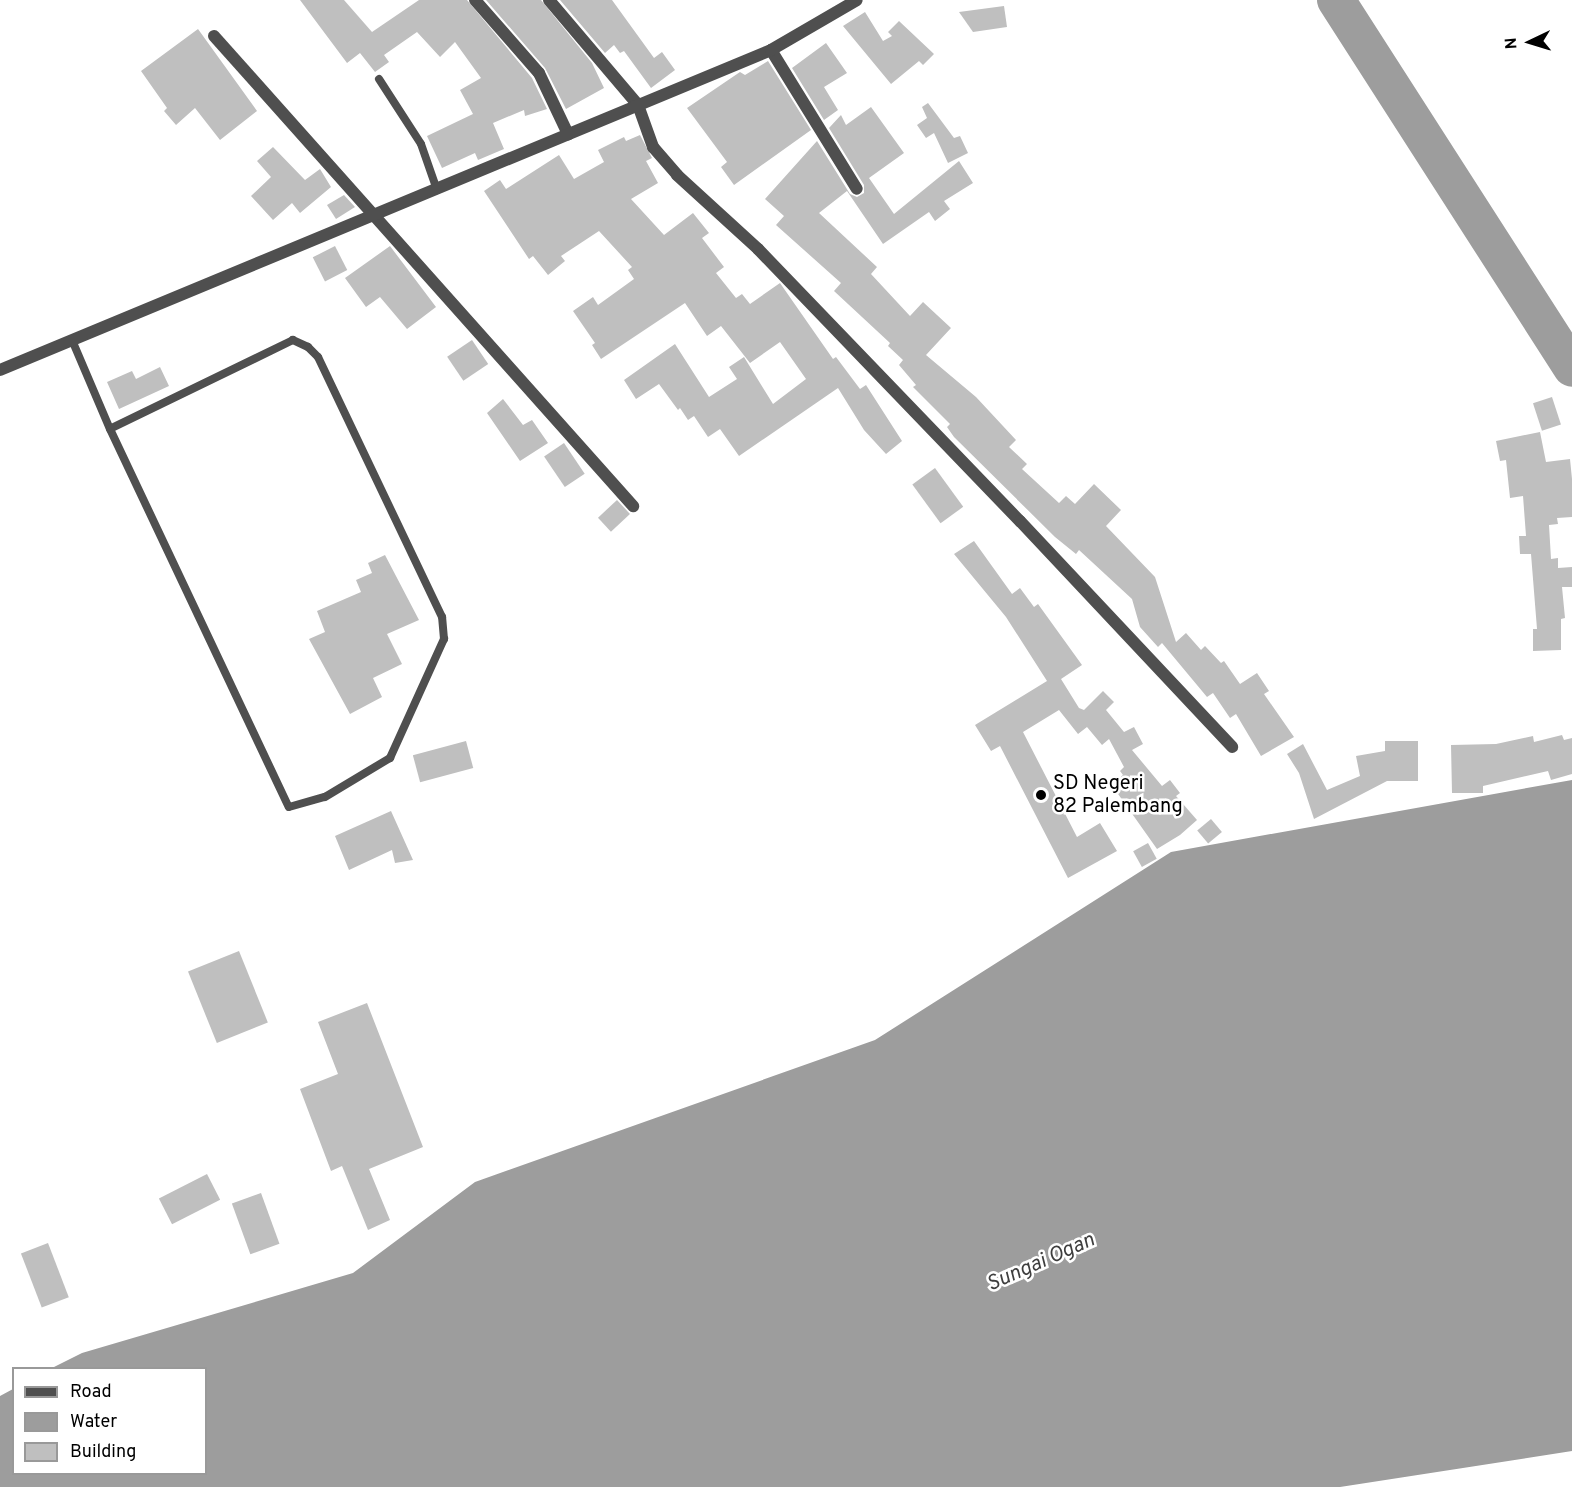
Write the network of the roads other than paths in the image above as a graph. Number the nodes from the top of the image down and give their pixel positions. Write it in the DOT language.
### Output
graph roads {
  1 [pos="475,0"];
  2 [pos="549,0"];
  3 [pos="857,0"];
  4 [pos="214,36"];
  5 [pos="771,50"];
  6 [pos="379,79"];
  7 [pos="638,105"];
  8 [pos="568,134"];
  9 [pos="857,189"];
  10 [pos="437,190"];
  11 [pos="372,215"];
  12 [pos="72,340"];
  13 [pos="0,370"];
  14 [pos="110,429"];
  15 [pos="633,506"];
  16 [pos="1232,747"];
  1 -- 8 [label="street"];
  2 -- 7 [label="street"];
  3 -- 5 [label="street"];
  4 -- 11 [label="street"];
  5 -- 7 [label="street"];
  5 -- 9 [label="street"];
  6 -- 10 [label="lane"];
  7 -- 8 [label="street"];
  7 -- 16 [label="street"];
  8 -- 10 [label="street"];
  10 -- 11 [label="street"];
  11 -- 12 [label="street"];
  11 -- 15 [label="street"];
  12 -- 13 [label="street"];
  12 -- 14 [label="lane"];
  14 -- 14 [label="lane"];
}
